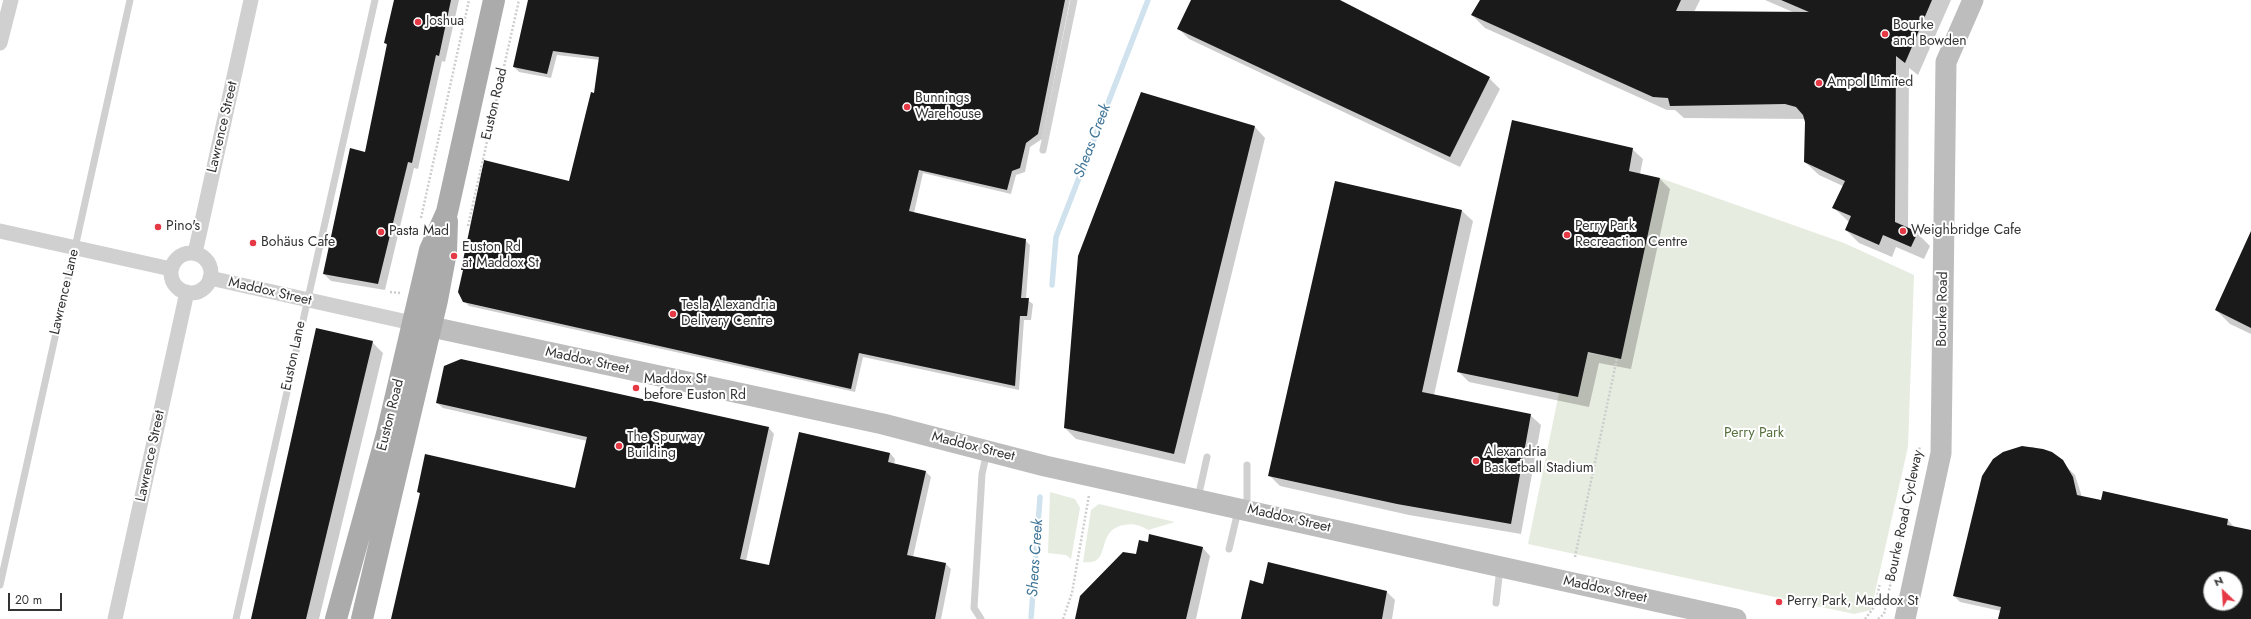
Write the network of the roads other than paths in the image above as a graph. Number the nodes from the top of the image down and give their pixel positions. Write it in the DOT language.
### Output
graph roads {
  1 [pos="11,0"];
  2 [pos="130,0"];
  3 [pos="251,0"];
  4 [pos="375,0"];
  5 [pos="494,0"];
  6 [pos="1074,0"];
  7 [pos="1972,0"];
  8 [pos="0,43"];
  9 [pos="1043,150"];
  10 [pos="0,231"];
  11 [pos="75,248"];
  12 [pos="195,253"];
  13 [pos="171,269"];
  14 [pos="210,278"];
  15 [pos="187,292"];
  16 [pos="306,300"];
  17 [pos="421,325"];
  18 [pos="987,450"];
  19 [pos="1206,457"];
  20 [pos="1247,465"];
  21 [pos="1198,498"];
  22 [pos="1243,508"];
  23 [pos="1229,550"];
  24 [pos="1500,568"];
  25 [pos="0,585"];
  26 [pos="1496,603"];
  27 [pos="115,619"];
  28 [pos="236,619"];
  29 [pos="336,619"];
  30 [pos="362,619"];
  31 [pos="981,619"];
  32 [pos="1736,619"];
  33 [pos="1905,619"];
  1 -- 8 [label="street"];
  2 -- 11 [label="lane, Lawrence Lane"];
  3 -- 12 [label="street, Lawrence Street"];
  4 -- 16 [label="lane, Euston Lane"];
  5 -- 17 [label="main road, Euston Road"];
  6 -- 9 [label="lane"];
  7 -- 33 [label="street, Bourke Road"];
  10 -- 11 [label="street"];
  11 -- 13 [label="street"];
  11 -- 25 [label="lane, Lawrence Lane"];
  12 -- 13 [label="street"];
  12 -- 14 [label="street"];
  13 -- 15 [label="street"];
  14 -- 15 [label="street"];
  14 -- 16 [label="street, Maddox Street"];
  15 -- 27 [label="street, Lawrence Street"];
  16 -- 17 [label="street, Maddox Street"];
  16 -- 28 [label="lane, Euston Lane"];
  17 -- 18 [label="street, Maddox Street"];
  17 -- 29 [label="main road, Euston Road"];
  17 -- 30 [label="main road, Euston Road"];
  18 -- 21 [label="street, Maddox Street"];
  18 -- 31 [label="lane"];
  19 -- 21 [label="lane"];
  20 -- 22 [label="lane"];
  21 -- 22 [label="street, Maddox Street"];
  22 -- 23 [label="lane"];
  22 -- 24 [label="street, Maddox Street"];
  24 -- 26 [label="lane"];
  24 -- 32 [label="street, Maddox Street"];
}
